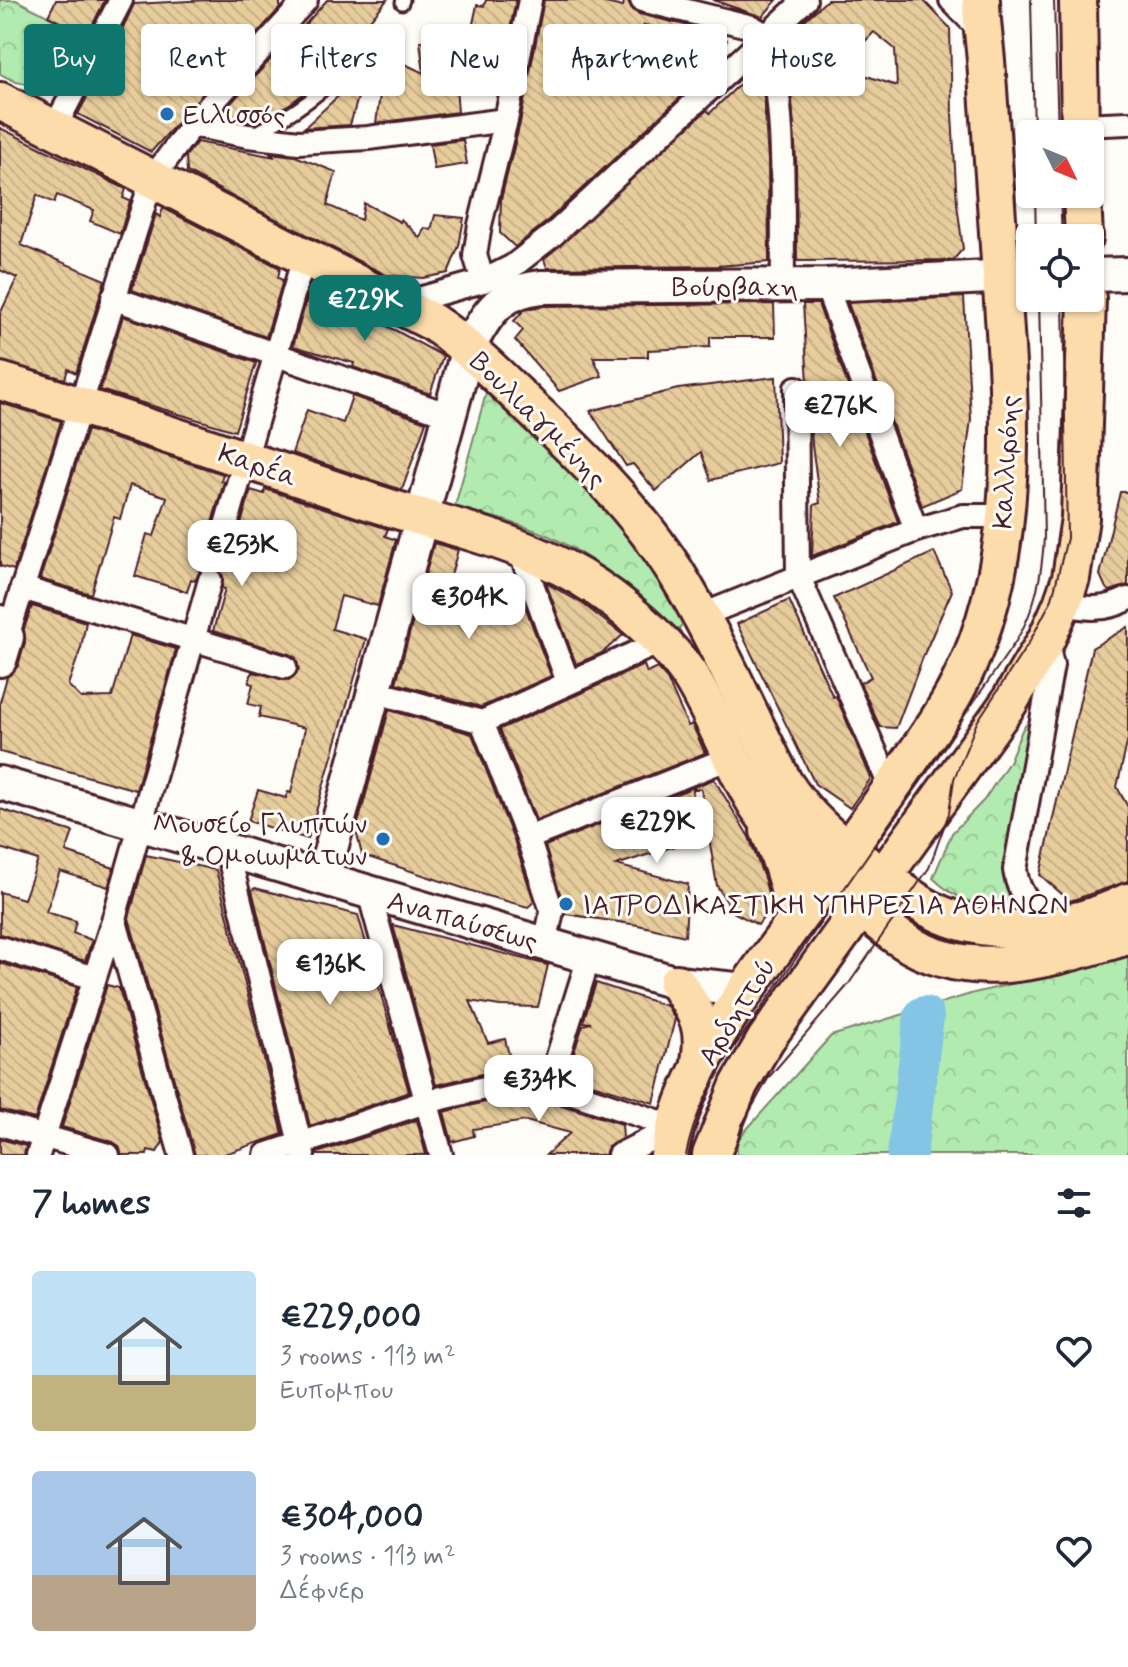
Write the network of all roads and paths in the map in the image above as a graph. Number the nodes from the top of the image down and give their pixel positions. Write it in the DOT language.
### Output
graph roads {
  1 [pos="121,0"];
  2 [pos="306,0"];
  3 [pos="530,0"];
  4 [pos="642,0"];
  5 [pos="805,0"];
  6 [pos="951,0"];
  7 [pos="1078,0"];
  8 [pos="678,4"];
  9 [pos="983,18"];
  10 [pos="743,24"];
  11 [pos="780,24"];
  12 [pos="743,59"];
  13 [pos="317,96"];
  14 [pos="778,96"];
  15 [pos="0,101"];
  16 [pos="506,120"];
  17 [pos="1080,120"];
  18 [pos="1128,123"];
  19 [pos="192,125"];
  20 [pos="1104,126"];
  21 [pos="54,129"];
  22 [pos="248,136"];
  23 [pos="152,179"];
  24 [pos="304,257"];
  25 [pos="1128,274"];
  26 [pos="1016,275"];
  27 [pos="1104,275"];
  28 [pos="483,281"];
  29 [pos="783,285"];
  30 [pos="826,285"];
  31 [pos="113,298"];
  32 [pos="397,305"];
  33 [pos="1087,312"];
  34 [pos="468,348"];
  35 [pos="275,354"];
  36 [pos="0,381"];
  37 [pos="796,388"];
  38 [pos="79,404"];
  39 [pos="449,415"];
  40 [pos="244,460"];
  41 [pos="1005,516"];
  42 [pos="421,517"];
  43 [pos="916,530"];
  44 [pos="222,539"];
  45 [pos="518,546"];
  46 [pos="798,575"];
  47 [pos="210,580"];
  48 [pos="22,588"];
  49 [pos="1128,599"];
  50 [pos="1062,604"];
  51 [pos="700,616"];
  52 [pos="193,639"];
  53 [pos="2,640"];
  54 [pos="1046,640"];
  55 [pos="660,642"];
  56 [pos="285,667"];
  57 [pos="568,682"];
  58 [pos="373,691"];
  59 [pos="482,722"];
  60 [pos="732,757"];
  61 [pos="0,783"];
  62 [pos="891,788"];
  63 [pos="758,807"];
  64 [pos="141,824"];
  65 [pos="528,838"];
  66 [pos="227,849"];
  67 [pos="836,864"];
  68 [pos="323,878"];
  69 [pos="885,878"];
  70 [pos="369,892"];
  71 [pos="1128,902"];
  72 [pos="863,908"];
  73 [pos="114,918"];
  74 [pos="795,922"];
  75 [pos="1062,924"];
  76 [pos="1128,936"];
  77 [pos="545,944"];
  78 [pos="0,948"];
  79 [pos="589,957"];
  80 [pos="94,978"];
  81 [pos="677,983"];
  82 [pos="745,990"];
  83 [pos="700,1065"];
  84 [pos="549,1085"];
  85 [pos="425,1102"];
  86 [pos="0,1124"];
  87 [pos="672,1141"];
  88 [pos="41,1146"];
  89 [pos="302,1150"];
  90 [pos="108,1155"];
  91 [pos="181,1155"];
  92 [pos="266,1155"];
  93 [pos="441,1155"];
  94 [pos="619,1155"];
  95 [pos="711,1155"];
  1 -- 21 [label="street"];
  2 -- 19 [label="street"];
  3 -- 16 [label="street"];
  4 -- 8 [label="street"];
  5 -- 11 [label="street"];
  6 -- 9 [label="street"];
  7 -- 17 [label="main road"];
  8 -- 10 [label="street"];
  9 -- 26 [label="main road, Καλλιρόης"];
  12 -- 28 [label="street"];
  13 -- 22 [label="lane"];
  14 -- 29 [label="street"];
  15 -- 21 [label="main road, Βουλιαγμένης"];
  16 -- 22 [label="street"];
  16 -- 28 [label="street"];
  18 -- 20 [label="street"];
  19 -- 22 [label="street"];
  19 -- 23 [label="street"];
  21 -- 23 [label="main road, Βουλιαγμένης"];
  23 -- 24 [label="main road, Βουλιαγμένης"];
  23 -- 31 [label="street"];
  24 -- 32 [label="main road, Βουλιαγμένης"];
  24 -- 35 [label="street"];
  25 -- 27 [label="street"];
  26 -- 30 [label="street, Βούρβαχη"];
  26 -- 41 [label="main road, Καλλιρόης"];
  28 -- 32 [label="street"];
  29 -- 30 [label="street, Βούρβαχη"];
  29 -- 34 [label="street, Βούρβαχη"];
  30 -- 43 [label="street"];
  31 -- 35 [label="street"];
  31 -- 38 [label="street"];
  32 -- 34 [label="main road, Βουλιαγμένης"];
  33 -- 50 [label="main road"];
  34 -- 39 [label="street, Βούρβαχη"];
  34 -- 51 [label="main road, Βουλιαγμένης"];
  35 -- 39 [label="street"];
  35 -- 40 [label="street"];
  36 -- 38 [label="main road, Καρέα"];
  37 -- 46 [label="street"];
  38 -- 40 [label="main road, Καρέα"];
  38 -- 48 [label="street"];
  39 -- 42 [label="street, Βούρβαχη"];
  40 -- 42 [label="main road, Καρέα"];
  40 -- 44 [label="street"];
  41 -- 43 [label="street"];
  41 -- 62 [label="main road, Καλλιρόης"];
  42 -- 45 [label="main road, Καρέα"];
  42 -- 58 [label="street, Βούρβαχη"];
  43 -- 46 [label="street"];
  45 -- 55 [label="main road, Καρέα"];
  45 -- 57 [label="street"];
  46 -- 51 [label="street"];
  46 -- 62 [label="street"];
  47 -- 52 [label="street"];
  48 -- 52 [label="street"];
  48 -- 53 [label="street"];
  49 -- 50 [label="street"];
  50 -- 54 [label="main road"];
  51 -- 67 [label="main road, Βουλιαγμένης"];
  52 -- 56 [label="street"];
  52 -- 64 [label="street"];
  54 -- 69 [label="main road"];
  54 -- 75 [label="street"];
  55 -- 57 [label="street"];
  55 -- 60 [label="main road, Βουλιαγμένης"];
  57 -- 59 [label="street"];
  58 -- 59 [label="street"];
  58 -- 68 [label="street, Βούρβαχη"];
  59 -- 65 [label="street"];
  60 -- 63 [label="main road, Βουλιαγμένης"];
  60 -- 65 [label="street"];
  61 -- 64 [label="street, Αναπαύσεως"];
  62 -- 67 [label="main road, Καλλιρόης"];
  63 -- 67 [label="main road, Βουλιαγμένης"];
  63 -- 74 [label="main road"];
  64 -- 66 [label="street, Αναπαύσεως"];
  64 -- 73 [label="street"];
  65 -- 77 [label="street"];
  66 -- 68 [label="street, Αναπαύσεως"];
  66 -- 89 [label="street"];
  67 -- 69 [label="main road, Βουλιαγμένης"];
  67 -- 72 [label="main road, Βουλιαγμένης"];
  67 -- 74 [label="main road, Αρδηττού"];
  68 -- 70 [label="street, Αναπαύσεως"];
  69 -- 72 [label="main road"];
  69 -- 75 [label="main road, Βουλιαγμένης"];
  70 -- 77 [label="street, Αναπαύσεως"];
  70 -- 85 [label="street"];
  71 -- 75 [label="main road, Βουλιαγμένης"];
  72 -- 76 [label="main road, Βουλιαγμένης"];
  72 -- 95 [label="main road, Αρδηττού"];
  73 -- 80 [label="street"];
  73 -- 91 [label="street"];
  74 -- 82 [label="main road, Αρδηττού"];
  77 -- 79 [label="street, Αναπαύσεως"];
  78 -- 80 [label="street"];
  79 -- 81 [label="street, Αναπαύσεως"];
  79 -- 84 [label="street"];
  80 -- 88 [label="street"];
  81 -- 82 [label="street, Αναπαύσεως"];
  81 -- 83 [label="main road"];
  82 -- 83 [label="main road, Αρδηττού"];
  83 -- 87 [label="main road, Αρδηττού"];
  84 -- 85 [label="street"];
  84 -- 87 [label="street"];
  85 -- 89 [label="street"];
  85 -- 93 [label="street"];
  86 -- 88 [label="street"];
  87 -- 94 [label="street"];
  88 -- 90 [label="street"];
  89 -- 92 [label="street"];
}
